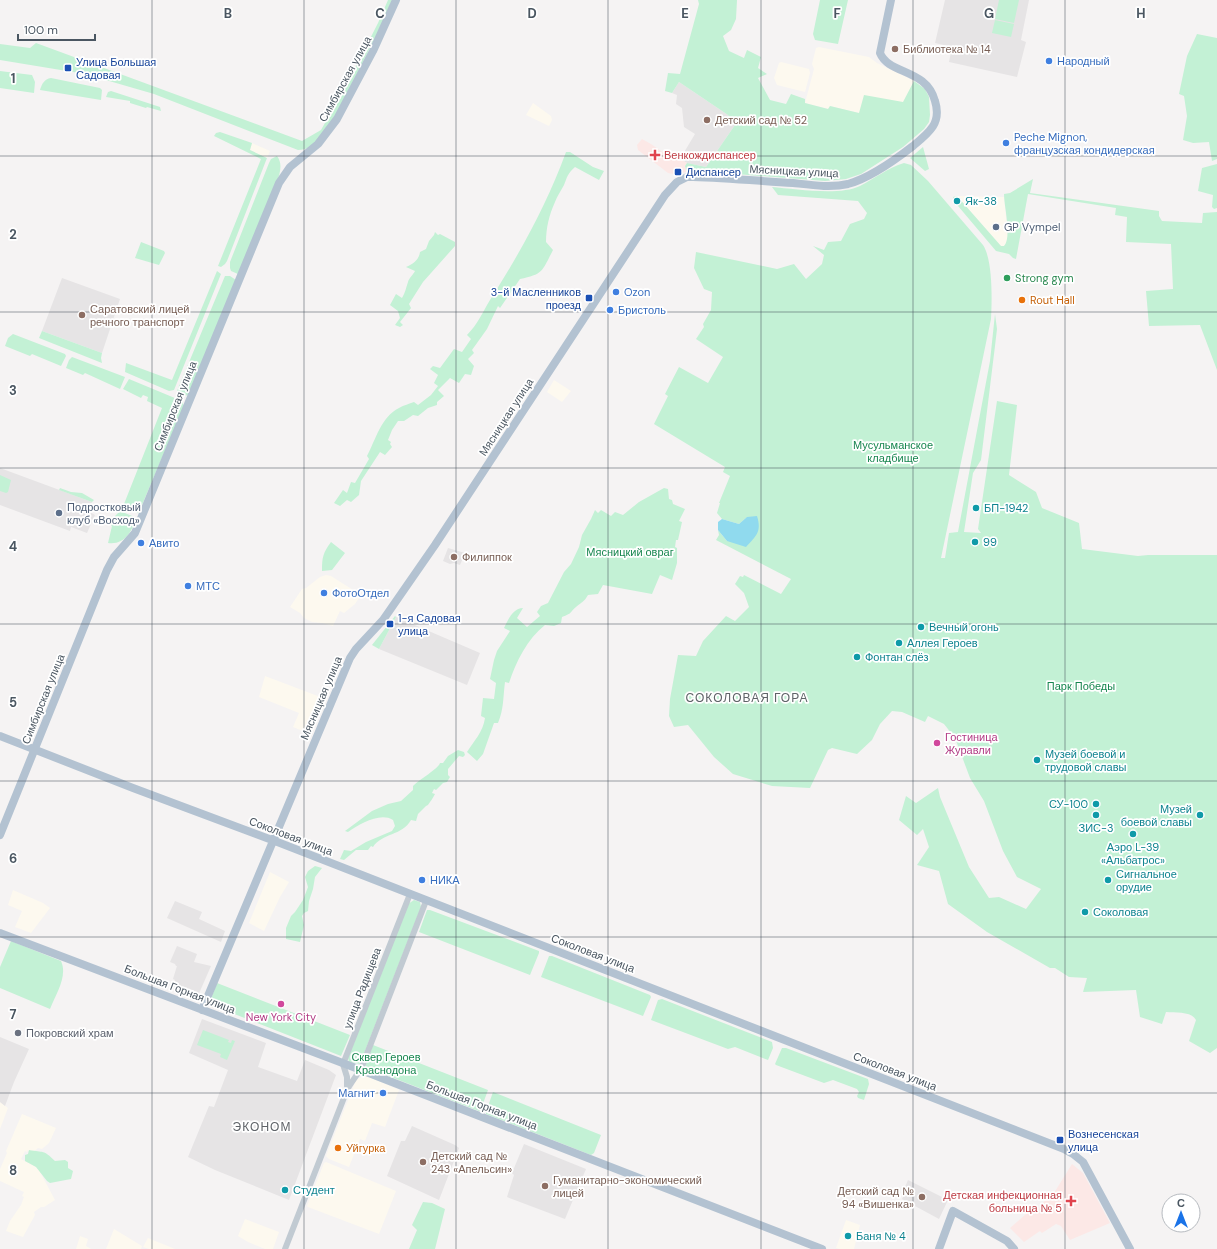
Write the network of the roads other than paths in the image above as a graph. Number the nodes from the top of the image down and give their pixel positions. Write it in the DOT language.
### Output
graph roads {
  1 [pos="396,0"];
  2 [pos="891,0"];
  3 [pos="0,736"];
  4 [pos="34,750"];
  5 [pos="0,835"];
  6 [pos="273,840"];
  7 [pos="410,894"];
  8 [pos="426,901"];
  9 [pos="0,933"];
  10 [pos="202,1010"];
  11 [pos="344,1064"];
  12 [pos="361,1070"];
  13 [pos="347,1090"];
  14 [pos="285,1249"];
  15 [pos="822,1249"];
  16 [pos="939,1249"];
  17 [pos="1014,1249"];
  18 [pos="1130,1249"];
  1 -- 4 [label="main road, Симбирская улица"];
  2 -- 6 [label="main road, Мясницкая улица"];
  3 -- 4 [label="main road, Соколовая улица"];
  4 -- 5 [label="main road, Симбирская улица"];
  4 -- 6 [label="main road, Соколовая улица"];
  6 -- 7 [label="main road, Соколовая улица"];
  6 -- 10 [label="main road, Мясницкая улица"];
  7 -- 8 [label="main road, Соколовая улица"];
  7 -- 11 [label="street, улица Радищева"];
  8 -- 12 [label="street, улица Радищева"];
  8 -- 18 [label="main road, Соколовая улица"];
  9 -- 10 [label="main road, Большая Горная улица"];
  10 -- 11 [label="main road, Большая Горная улица"];
  11 -- 12 [label="main road, Большая Горная улица"];
  11 -- 13 [label="street, улица Радищева"];
  12 -- 13 [label="street, улица Радищева"];
  12 -- 15 [label="main road, Большая Горная улица"];
  13 -- 14 [label="street, улица Радищева"];
  16 -- 17 [label="main road"];
}
